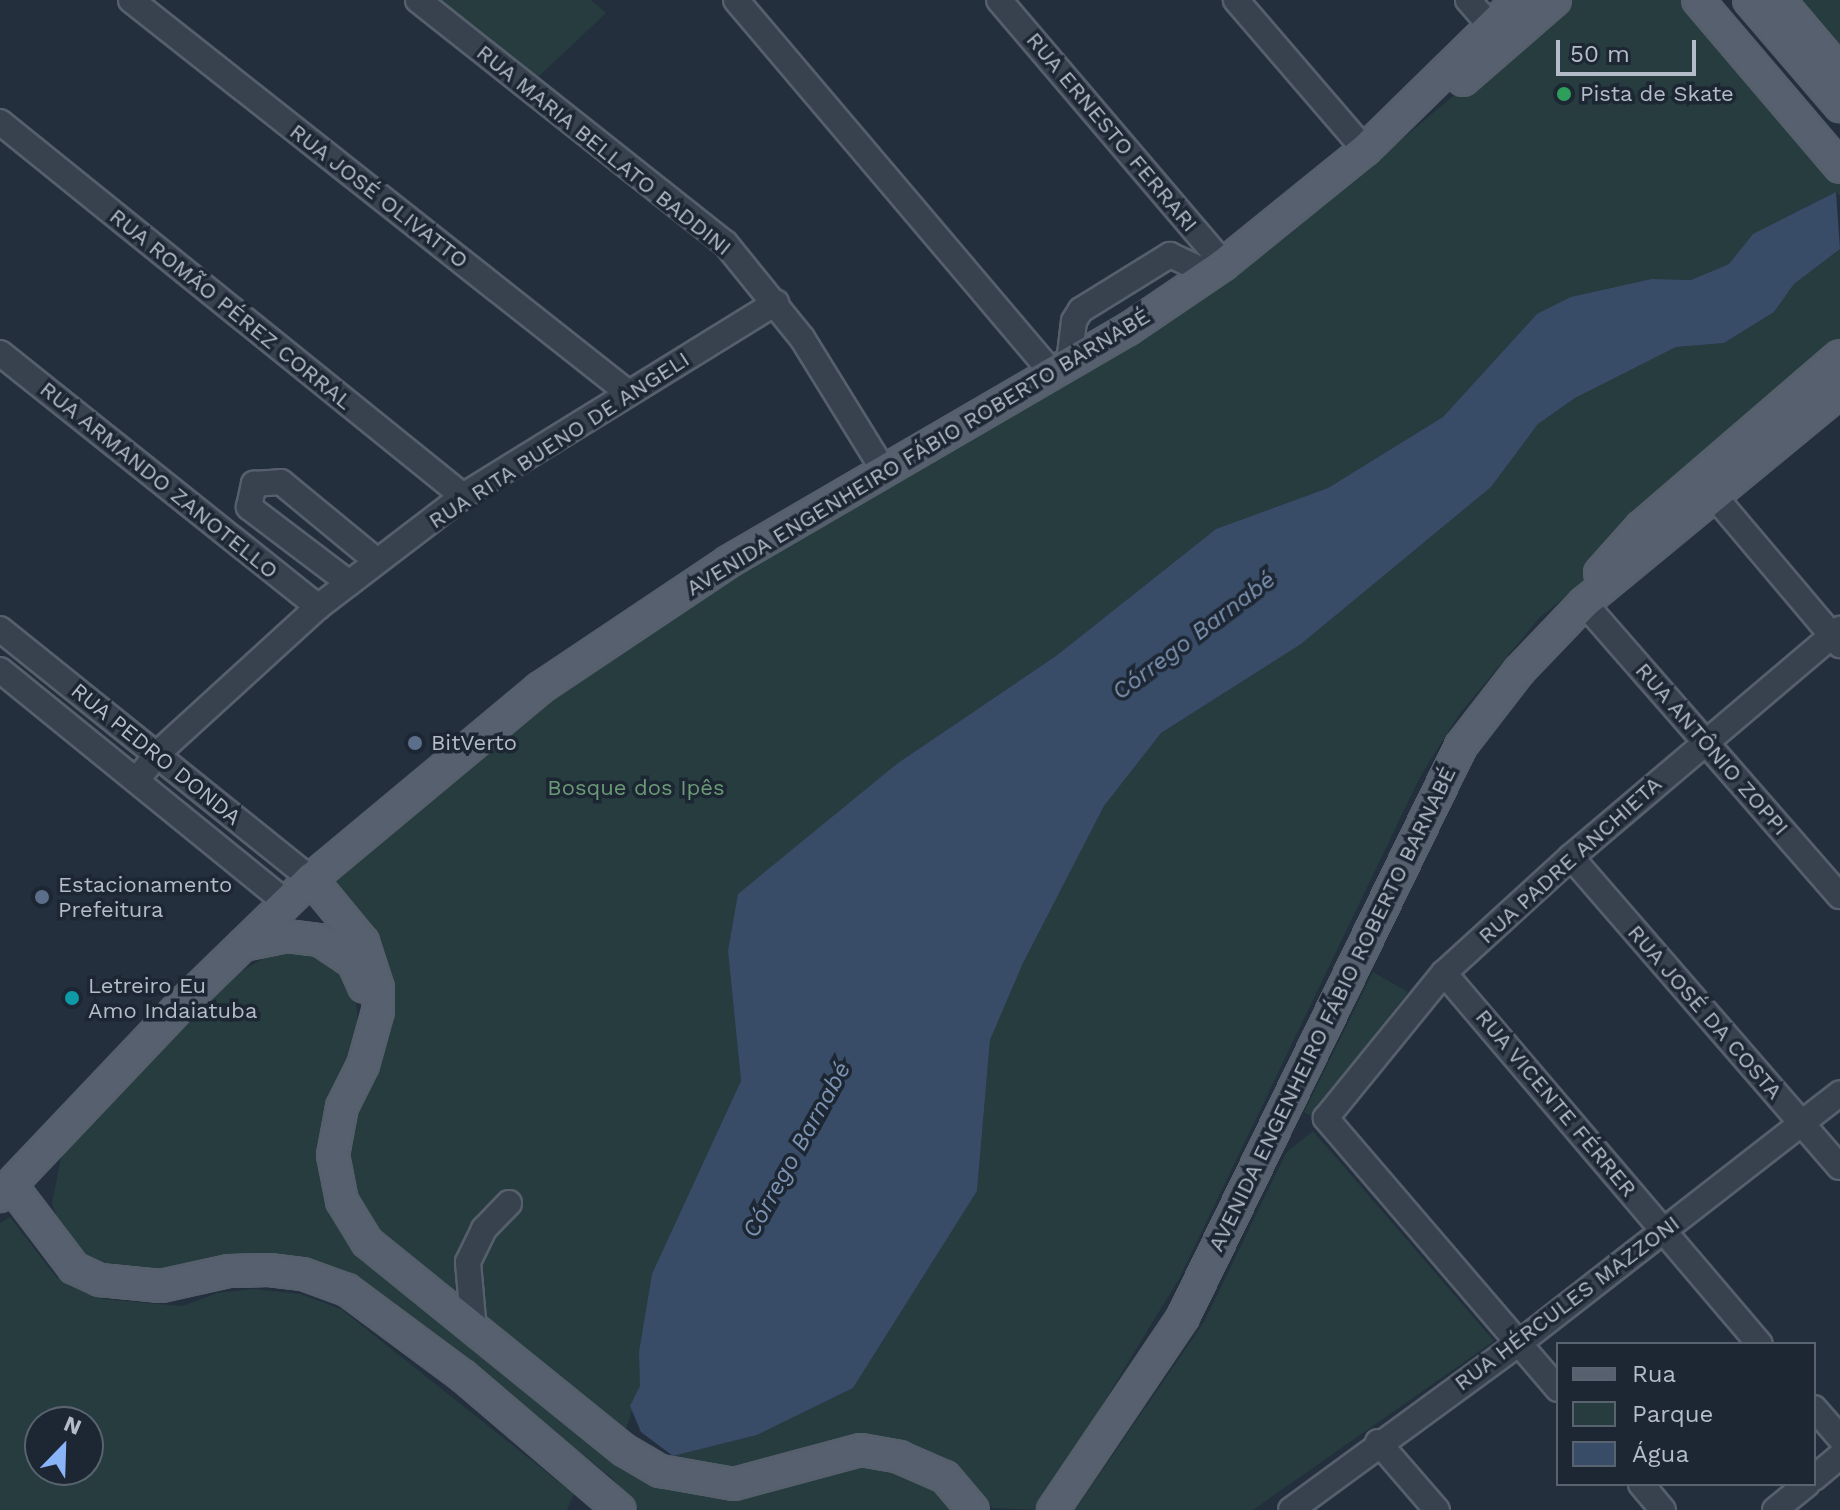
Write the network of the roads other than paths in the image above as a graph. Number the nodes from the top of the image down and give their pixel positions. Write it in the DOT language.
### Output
graph roads {
  1 [pos="131,0"];
  2 [pos="418,0"];
  3 [pos="736,0"];
  4 [pos="999,0"];
  5 [pos="1236,0"];
  6 [pos="1468,0"];
  7 [pos="1518,0"];
  8 [pos="1555,0"];
  9 [pos="1698,0"];
  10 [pos="1720,0"];
  11 [pos="1749,0"];
  12 [pos="1779,0"];
  13 [pos="1493,29"];
  14 [pos="1840,72"];
  15 [pos="1430,90"];
  16 [pos="1840,106"];
  17 [pos="0,122"];
  18 [pos="1840,139"];
  19 [pos="1365,150"];
  20 [pos="1840,167"];
  21 [pos="1216,269"];
  22 [pos="776,303"];
  23 [pos="0,353"];
  24 [pos="1840,356"];
  25 [pos="1061,367"];
  26 [pos="627,392"];
  27 [pos="1840,392"];
  28 [pos="884,471"];
  29 [pos="463,496"];
  30 [pos="1715,497"];
  31 [pos="377,561"];
  32 [pos="349,583"];
  33 [pos="1584,603"];
  34 [pos="318,607"];
  35 [pos="0,629"];
  36 [pos="1837,637"];
  37 [pos="0,670"];
  38 [pos="1705,742"];
  39 [pos="157,754"];
  40 [pos="137,780"];
  41 [pos="1571,857"];
  42 [pos="311,879"];
  43 [pos="1840,896"];
  44 [pos="287,903"];
  45 [pos="243,945"];
  46 [pos="1444,973"];
  47 [pos="371,1037"];
  48 [pos="1840,1093"];
  49 [pos="1801,1124"];
  50 [pos="1840,1167"];
  51 [pos="5,1190"];
  52 [pos="509,1203"];
  53 [pos="1664,1230"];
  54 [pos="474,1331"];
  55 [pos="1758,1342"];
  56 [pos="1518,1344"];
  57 [pos="1556,1387"];
  58 [pos="1816,1410"];
  59 [pos="1840,1438"];
  60 [pos="1378,1442"];
  61 [pos="1840,1456"];
  62 [pos="1816,1476"];
  63 [pos="1643,1486"];
  64 [pos="1805,1486"];
  65 [pos="620,1510"];
  66 [pos="973,1510"];
  67 [pos="1053,1510"];
  68 [pos="1291,1510"];
  69 [pos="1437,1510"];
  70 [pos="1663,1510"];
  71 [pos="1775,1510"];
  1 -- 26 [label="street, RUA JOSÉ OLIVATTO"];
  2 -- 22 [label="street, RUA MARIA BELLATO BADDINI"];
  3 -- 25 [label="street"];
  4 -- 21 [label="street, RUA ERNESTO FERRARI"];
  5 -- 19 [label="street"];
  6 -- 13 [label="street"];
  7 -- 13 [label="main road, AVENIDA ENGENHEIRO FÁBIO ROBERTO BARNABÉ"];
  8 -- 15 [label="main road"];
  9 -- 20 [label="main road"];
  10 -- 18 [label="main road"];
  11 -- 16 [label="main road"];
  12 -- 14 [label="main road"];
  13 -- 15 [label="main road, AVENIDA ENGENHEIRO FÁBIO ROBERTO BARNABÉ"];
  15 -- 19 [label="main road, AVENIDA ENGENHEIRO FÁBIO ROBERTO BARNABÉ"];
  17 -- 29 [label="street, RUA ROMÃO PÉREZ CORRAL"];
  19 -- 21 [label="main road, AVENIDA ENGENHEIRO FÁBIO ROBERTO BARNABÉ"];
  21 -- 25 [label="main road, AVENIDA ENGENHEIRO FÁBIO ROBERTO BARNABÉ"];
  21 -- 25 [label="street"];
  22 -- 26 [label="street, RUA RITA BUENO DE ANGELI"];
  22 -- 28 [label="street, RUA MARIA BELLATO BADDINI"];
  23 -- 34 [label="street, RUA ARMANDO ZANOTELLO"];
  24 -- 33 [label="main road"];
  25 -- 28 [label="main road, AVENIDA ENGENHEIRO FÁBIO ROBERTO BARNABÉ"];
  26 -- 29 [label="street, RUA RITA BUENO DE ANGELI"];
  27 -- 30 [label="main road, AVENIDA ENGENHEIRO FÁBIO ROBERTO BARNABÉ"];
  28 -- 42 [label="main road, AVENIDA ENGENHEIRO FÁBIO ROBERTO BARNABÉ"];
  29 -- 31 [label="street, RUA RITA BUENO DE ANGELI"];
  30 -- 33 [label="main road, AVENIDA ENGENHEIRO FÁBIO ROBERTO BARNABÉ"];
  30 -- 36 [label="street"];
  31 -- 32 [label="street, RUA RITA BUENO DE ANGELI"];
  31 -- 32 [label="street"];
  32 -- 34 [label="street, RUA RITA BUENO DE ANGELI"];
  33 -- 38 [label="street, RUA ANTÔNIO ZOPPI"];
  33 -- 67 [label="main road, AVENIDA ENGENHEIRO FÁBIO ROBERTO BARNABÉ"];
  34 -- 39 [label="street, RUA RITA BUENO DE ANGELI"];
  35 -- 39 [label="street, RUA PEDRO DONDA"];
  36 -- 38 [label="street, RUA PADRE ANCHIETA"];
  37 -- 40 [label="street, RUA PEDRO DONDA"];
  38 -- 41 [label="street, RUA PADRE ANCHIETA"];
  38 -- 43 [label="street, RUA ANTÔNIO ZOPPI"];
  39 -- 40 [label="street, RUA RITA BUENO DE ANGELI"];
  39 -- 42 [label="street, RUA PEDRO DONDA"];
  40 -- 44 [label="street, RUA PEDRO DONDA"];
  41 -- 46 [label="street, RUA PADRE ANCHIETA"];
  41 -- 49 [label="street, RUA JOSÉ DA COSTA"];
  42 -- 44 [label="main road, AVENIDA ENGENHEIRO FÁBIO ROBERTO BARNABÉ"];
  42 -- 47 [label="main road"];
  44 -- 45 [label="main road, AVENIDA ENGENHEIRO FÁBIO ROBERTO BARNABÉ"];
  45 -- 47 [label="main road"];
  45 -- 51 [label="main road, AVENIDA ENGENHEIRO FÁBIO ROBERTO BARNABÉ"];
  46 -- 53 [label="street, RUA VICENTE FÉRRER"];
  46 -- 56 [label="street, RUA PADRE ANCHIETA"];
  47 -- 54 [label="main road"];
  48 -- 49 [label="street, RUA HÉRCULES MAZZONI"];
  49 -- 50 [label="street, RUA JOSÉ DA COSTA"];
  49 -- 53 [label="street, RUA HÉRCULES MAZZONI"];
  51 -- 65 [label="main road"];
  52 -- 54 [label="street"];
  53 -- 55 [label="street, RUA VICENTE FÉRRER"];
  53 -- 56 [label="street, RUA HÉRCULES MAZZONI"];
  54 -- 66 [label="main road"];
  56 -- 57 [label="street"];
  56 -- 60 [label="street, RUA HÉRCULES MAZZONI"];
  58 -- 59 [label="street"];
  60 -- 68 [label="street, RUA HÉRCULES MAZZONI"];
  60 -- 69 [label="street"];
  61 -- 62 [label="street"];
  63 -- 70 [label="street"];
  64 -- 71 [label="street"];
}
